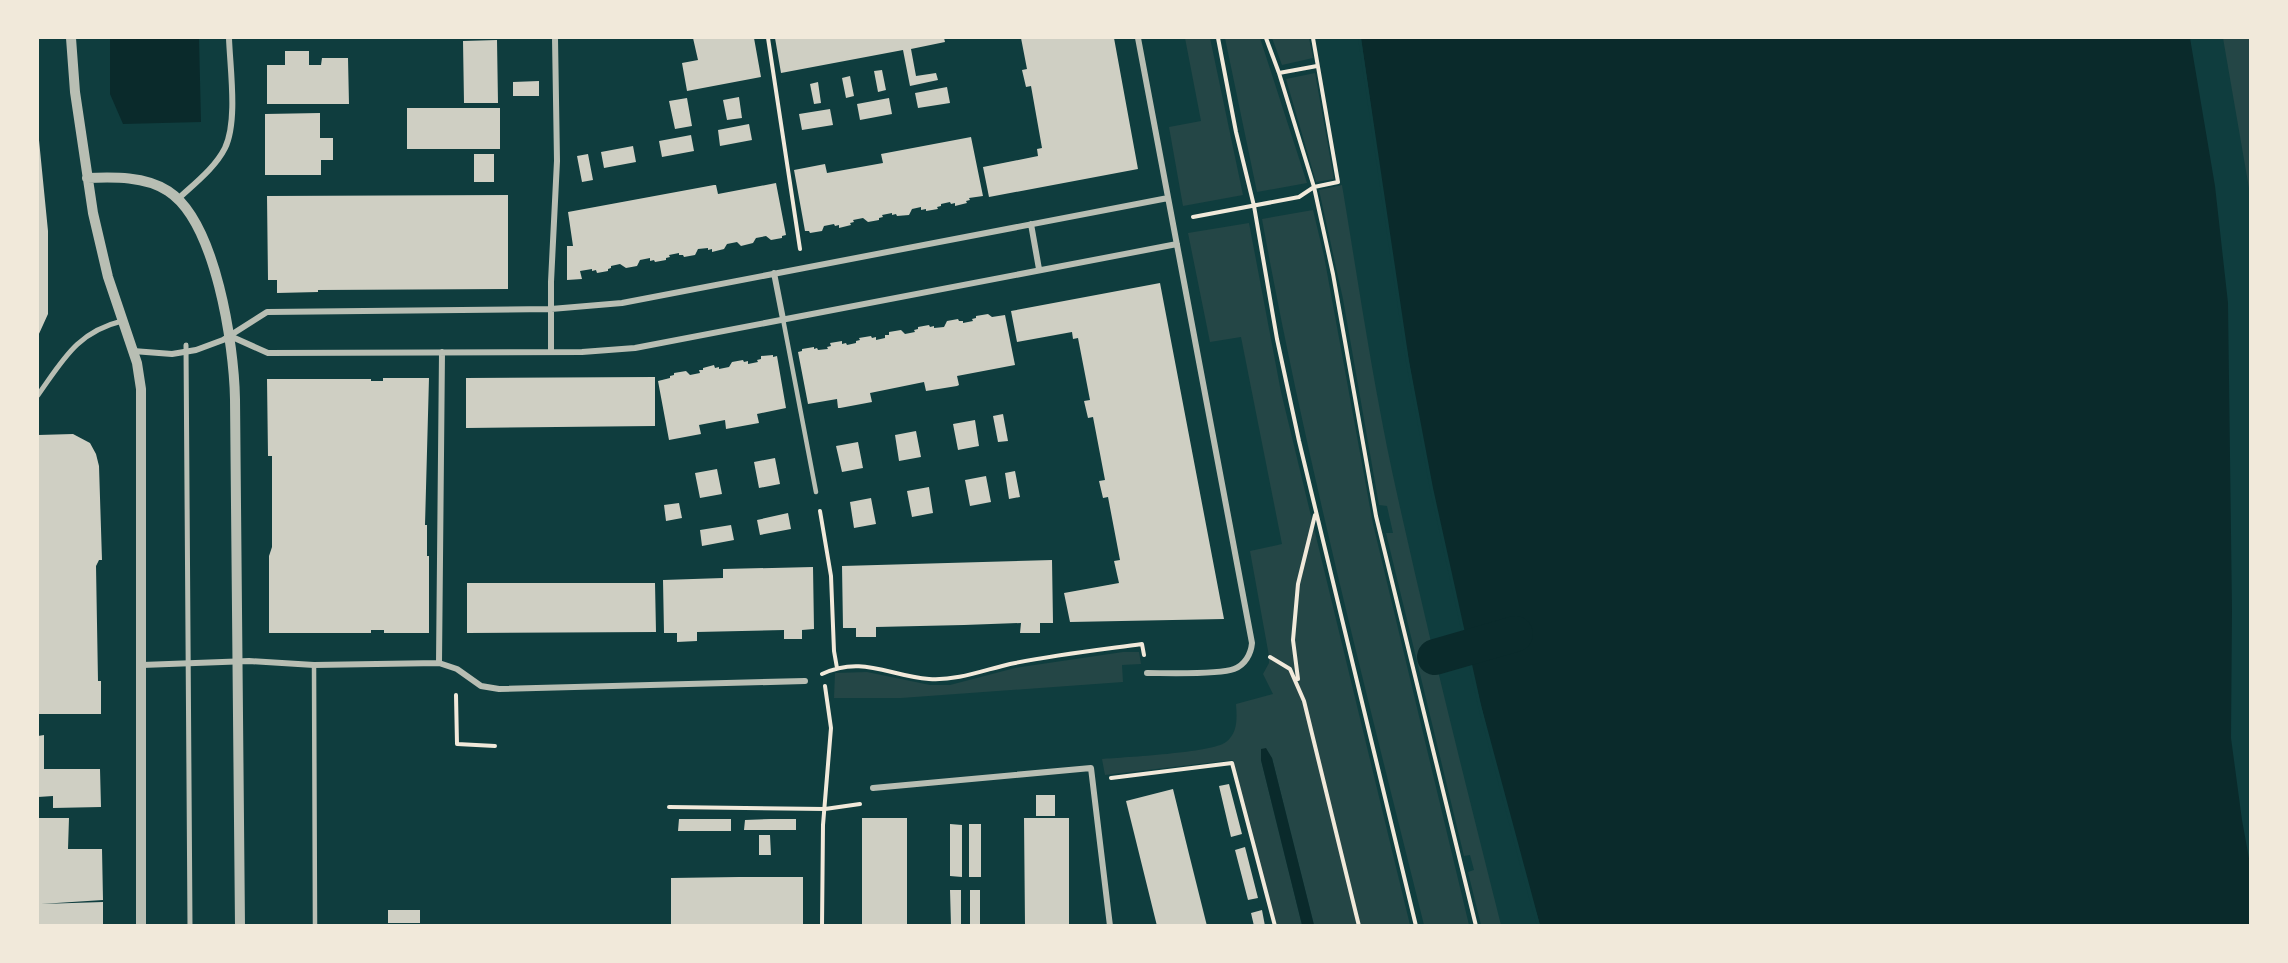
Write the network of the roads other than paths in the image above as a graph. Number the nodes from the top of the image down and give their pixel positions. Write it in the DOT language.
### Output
graph roads {
  1 [pos="71,38"];
  2 [pos="229,38"];
  3 [pos="555,38"];
  4 [pos="1138,38"];
  5 [pos="87,178"];
  6 [pos="1168,198"];
  7 [pos="178,199"];
  8 [pos="1031,224"];
  9 [pos="1177,244"];
  10 [pos="1039,269"];
  11 [pos="774,273"];
  12 [pos="551,309"];
  13 [pos="783,319"];
  14 [pos="122,321"];
  15 [pos="230,336"];
  16 [pos="186,349"];
  17 [pos="133,351"];
  18 [pos="441,352"];
  19 [pos="551,352"];
  20 [pos="38,395"];
  21 [pos="816,492"];
  22 [pos="238,662"];
  23 [pos="188,663"];
  24 [pos="439,663"];
  25 [pos="142,665"];
  26 [pos="314,665"];
  27 [pos="1147,673"];
  28 [pos="805,681"];
  29 [pos="873,788"];
  30 [pos="141,926"];
  31 [pos="190,926"];
  32 [pos="240,926"];
  33 [pos="315,926"];
  34 [pos="1110,926"];
  1 -- 5 [label="street"];
  2 -- 7 [label="street"];
  3 -- 12 [label="street"];
  4 -- 6 [label="street"];
  5 -- 7 [label="street"];
  5 -- 14 [label="street"];
  6 -- 8 [label="street"];
  6 -- 9 [label="street"];
  7 -- 15 [label="street"];
  8 -- 10 [label="street"];
  8 -- 11 [label="street"];
  9 -- 10 [label="street"];
  9 -- 27 [label="street"];
  10 -- 13 [label="street"];
  11 -- 12 [label="street"];
  11 -- 13 [label="street"];
  12 -- 15 [label="street"];
  12 -- 19 [label="street"];
  13 -- 19 [label="street"];
  13 -- 21 [label="lane"];
  14 -- 17 [label="street"];
  14 -- 20 [label="street"];
  15 -- 16 [label="street"];
  15 -- 18 [label="street"];
  15 -- 22 [label="street"];
  16 -- 17 [label="street"];
  16 -- 23 [label="street"];
  17 -- 25 [label="street"];
  18 -- 19 [label="street"];
  18 -- 24 [label="street"];
  22 -- 23 [label="street"];
  22 -- 26 [label="street"];
  22 -- 32 [label="street"];
  23 -- 25 [label="street"];
  23 -- 31 [label="street"];
  24 -- 26 [label="street"];
  24 -- 28 [label="street"];
  25 -- 30 [label="street"];
  26 -- 33 [label="lane"];
  29 -- 34 [label="street"];
}
